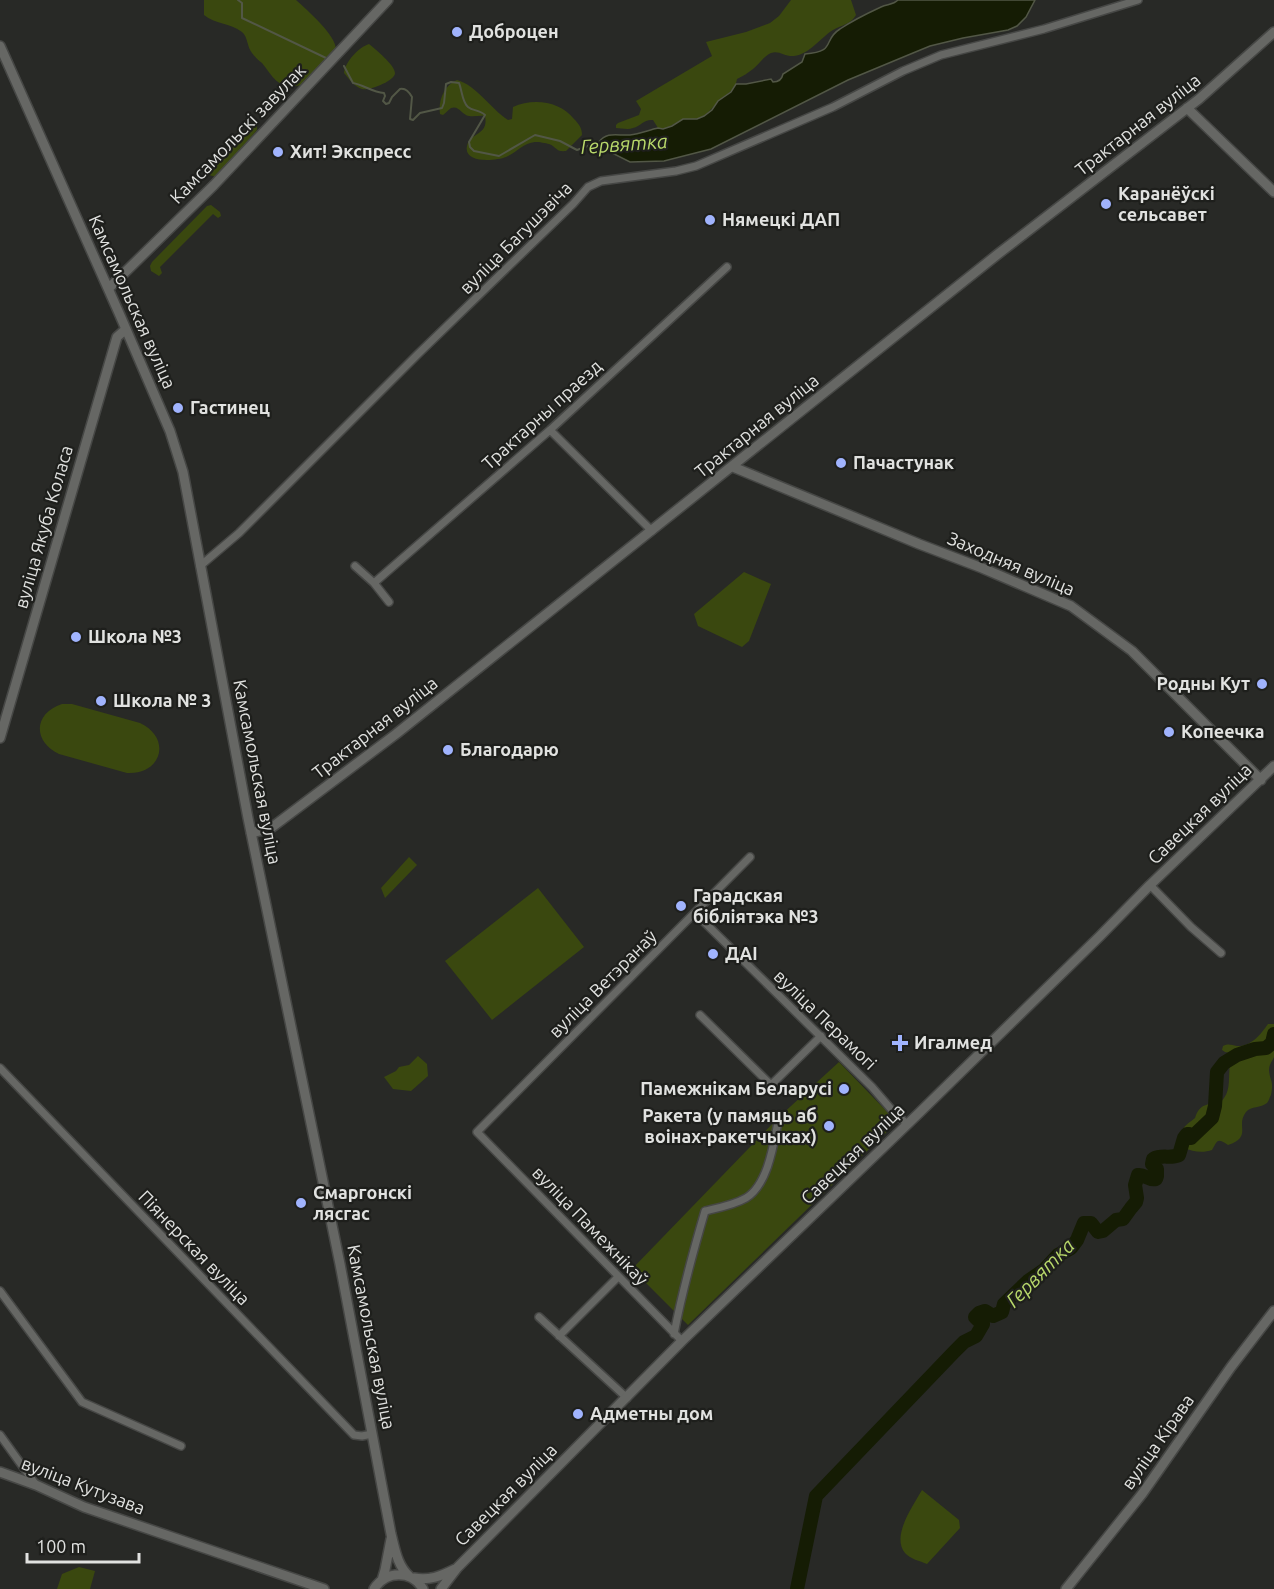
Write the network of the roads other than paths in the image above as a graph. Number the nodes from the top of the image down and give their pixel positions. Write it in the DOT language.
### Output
graph roads {
  1 [pos="388,0"];
  2 [pos="1138,0"];
  3 [pos="1274,32"];
  4 [pos="0,46"];
  5 [pos="1187,108"];
  6 [pos="1274,192"];
  7 [pos="727,267"];
  8 [pos="109,288"];
  9 [pos="126,329"];
  10 [pos="550,430"];
  11 [pos="733,467"];
  12 [pos="652,531"];
  13 [pos="200,566"];
  14 [pos="355,566"];
  15 [pos="374,583"];
  16 [pos="389,602"];
  17 [pos="0,738"];
  18 [pos="1274,766"];
  19 [pos="1261,780"];
  20 [pos="251,833"];
  21 [pos="750,857"];
  22 [pos="1150,885"];
  23 [pos="695,913"];
  24 [pos="1221,953"];
  25 [pos="700,1015"];
  26 [pos="821,1036"];
  27 [pos="0,1068"];
  28 [pos="779,1117"];
  29 [pos="908,1124"];
  30 [pos="477,1132"];
  31 [pos="618,1277"];
  32 [pos="0,1291"];
  33 [pos="1274,1311"];
  34 [pos="539,1317"];
  35 [pos="560,1336"];
  36 [pos="678,1338"];
  37 [pos="627,1398"];
  38 [pos="372,1434"];
  39 [pos="0,1435"];
  40 [pos="181,1446"];
  41 [pos="0,1472"];
  42 [pos="36,1485"];
  43 [pos="391,1534"];
  44 [pos="457,1568"];
  45 [pos="411,1577"];
  46 [pos="375,1585"];
  47 [pos="324,1589"];
  48 [pos="423,1589"];
  49 [pos="441,1589"];
  50 [pos="1066,1589"];
  1 -- 8 [label="main road, Камсамольскі завулак"];
  2 -- 13 [label="street, вуліца Багушэвіча"];
  3 -- 5 [label="main road, Трактарная вуліца"];
  4 -- 8 [label="main road, Камсамольская вуліца"];
  5 -- 6 [label="main road"];
  5 -- 11 [label="main road, Трактарная вуліца"];
  7 -- 10 [label="street, Трактарны праезд"];
  8 -- 9 [label="main road, Камсамольская вуліца"];
  9 -- 13 [label="main road, Камсамольская вуліца"];
  9 -- 17 [label="main road, вуліца Якуба Коласа"];
  10 -- 12 [label="street"];
  10 -- 15 [label="street, Трактарны праезд"];
  11 -- 12 [label="main road, Трактарная вуліца"];
  11 -- 19 [label="main road, Заходняя вуліца"];
  12 -- 20 [label="main road, Трактарная вуліца"];
  13 -- 20 [label="main road, Камсамольская вуліца"];
  14 -- 15 [label="street"];
  15 -- 16 [label="street"];
  18 -- 19 [label="main road, Савецкая вуліца"];
  19 -- 22 [label="main road, Савецкая вуліца"];
  20 -- 38 [label="main road, Камсамольская вуліца"];
  21 -- 23 [label="street, вуліца Ветэранаў"];
  22 -- 24 [label="street"];
  22 -- 29 [label="main road, Савецкая вуліца"];
  23 -- 26 [label="street, вуліца Перамогі"];
  23 -- 30 [label="street, вуліца Ветэранаў"];
  25 -- 26 [label="street"];
  26 -- 29 [label="street, вуліца Перамогі"];
  27 -- 38 [label="street, Піянерская вуліца"];
  28 -- 36 [label="street"];
  29 -- 36 [label="main road, Савецкая вуліца"];
  30 -- 31 [label="street, вуліца Памежнікаў"];
  31 -- 35 [label="street"];
  31 -- 36 [label="street, вуліца Памежнікаў"];
  32 -- 40 [label="street"];
  33 -- 50 [label="main road, вуліца Кірава"];
  34 -- 35 [label="street"];
  35 -- 37 [label="street"];
  36 -- 37 [label="main road, Савецкая вуліца"];
  37 -- 44 [label="main road, Савецкая вуліца"];
  38 -- 43 [label="main road, Камсамольская вуліца"];
  39 -- 42 [label="street"];
  41 -- 42 [label="main road, вуліца Кутузава"];
  42 -- 47 [label="main road, вуліца Кутузава"];
  43 -- 45 [label="main road, Камсамольская вуліца"];
  43 -- 46 [label="main road, Камсамольская вуліца"];
  44 -- 45 [label="main road, Савецкая вуліца"];
  44 -- 49 [label="main road, Савецкая вуліца"];
  45 -- 46 [label="main road, Савецкая вуліца"];
  45 -- 48 [label="main road, Камсамольская вуліца"];
}
